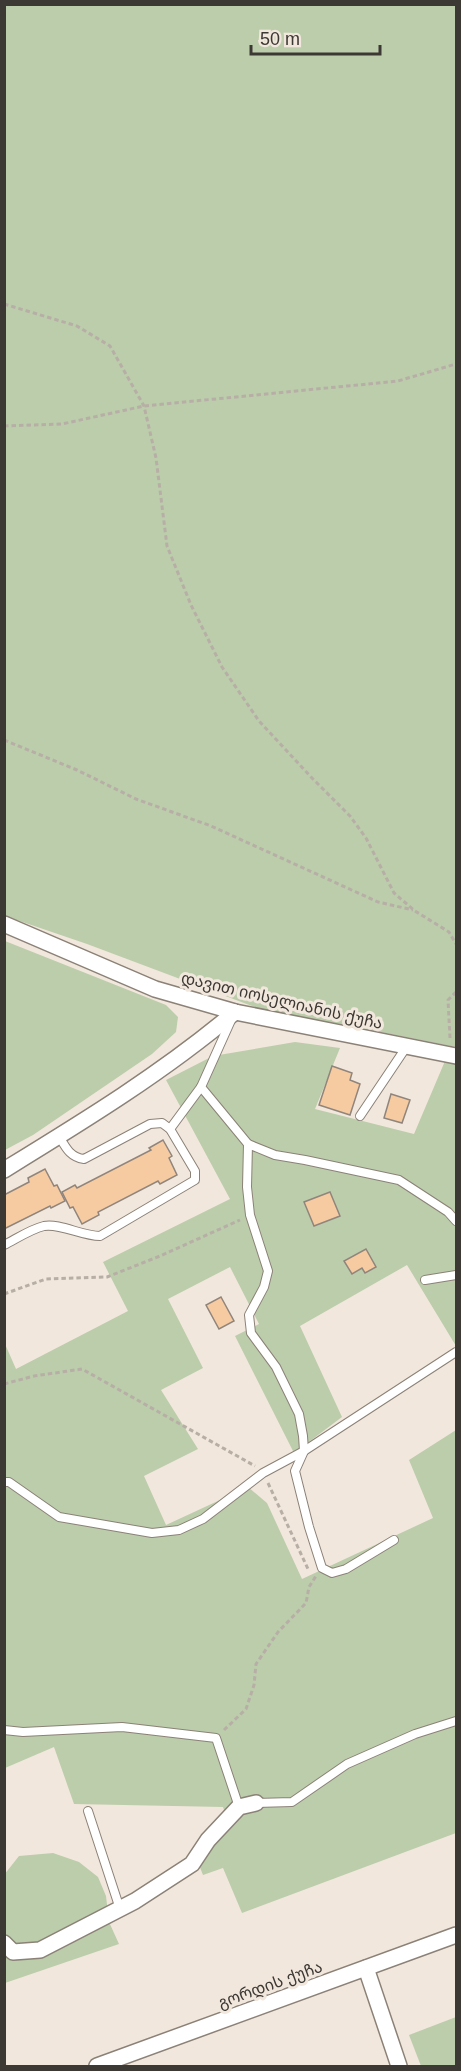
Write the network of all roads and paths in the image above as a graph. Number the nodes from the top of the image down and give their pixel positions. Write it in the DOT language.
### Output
graph roads {
  1 [pos="4,304"];
  2 [pos="456,364"];
  3 [pos="144,406"];
  4 [pos="4,426"];
  5 [pos="4,740"];
  6 [pos="415,911"];
  7 [pos="4,924"];
  8 [pos="456,944"];
  9 [pos="456,992"];
  10 [pos="235,1012"];
  11 [pos="407,1046"];
  12 [pos="453,1055"];
  13 [pos="201,1087"];
  14 [pos="360,1116"];
  15 [pos="170,1129"];
  16 [pos="59,1136"];
  17 [pos="248,1144"];
  18 [pos="4,1170"];
  19 [pos="250,1215"];
  20 [pos="456,1221"];
  21 [pos="4,1245"];
  22 [pos="456,1275"];
  23 [pos="424,1280"];
  24 [pos="4,1294"];
  25 [pos="456,1352"];
  26 [pos="4,1384"];
  27 [pos="304,1451"];
  28 [pos="263,1473"];
  29 [pos="4,1482"];
  30 [pos="394,1540"];
  31 [pos="322,1568"];
  32 [pos="313,1581"];
  33 [pos="456,1721"];
  34 [pos="4,1730"];
  35 [pos="216,1738"];
  36 [pos="256,1803"];
  37 [pos="239,1807"];
  38 [pos="88,1811"];
  39 [pos="120,1909"];
  40 [pos="456,1935"];
  41 [pos="4,1943"];
  42 [pos="366,1968"];
  43 [pos="97,2067"];
  44 [pos="399,2067"];
  1 -- 3 [label="path"];
  2 -- 3 [label="path"];
  3 -- 4 [label="path"];
  3 -- 6 [label="path"];
  5 -- 6 [label="path"];
  6 -- 8 [label="path"];
  7 -- 10 [label="street, დავით იოსელიანის ქუჩა"];
  9 -- 12 [label="path"];
  10 -- 11 [label="street, დავით იოსელიანის ქუჩა"];
  10 -- 13 [label="lane"];
  10 -- 16 [label="street"];
  11 -- 12 [label="street, დავით იოსელიანის ქუჩა"];
  11 -- 14 [label="lane"];
  13 -- 15 [label="lane"];
  13 -- 17 [label="lane"];
  15 -- 16 [label="lane"];
  15 -- 21 [label="lane"];
  16 -- 18 [label="street"];
  17 -- 19 [label="lane"];
  17 -- 20 [label="lane"];
  19 -- 24 [label="path"];
  19 -- 27 [label="lane"];
  22 -- 23 [label="lane"];
  25 -- 27 [label="lane"];
  26 -- 28 [label="path"];
  27 -- 28 [label="lane"];
  27 -- 31 [label="lane"];
  28 -- 29 [label="lane"];
  28 -- 32 [label="path"];
  30 -- 31 [label="lane"];
  31 -- 32 [label="path"];
  32 -- 35 [label="path"];
  33 -- 36 [label="lane"];
  34 -- 35 [label="lane"];
  35 -- 37 [label="lane"];
  36 -- 37 [label="street"];
  37 -- 39 [label="street"];
  38 -- 39 [label="lane"];
  39 -- 41 [label="street"];
  40 -- 42 [label="street, გორდის ქუჩა"];
  42 -- 43 [label="street, გორდის ქუჩა"];
  42 -- 44 [label="street"];
}
